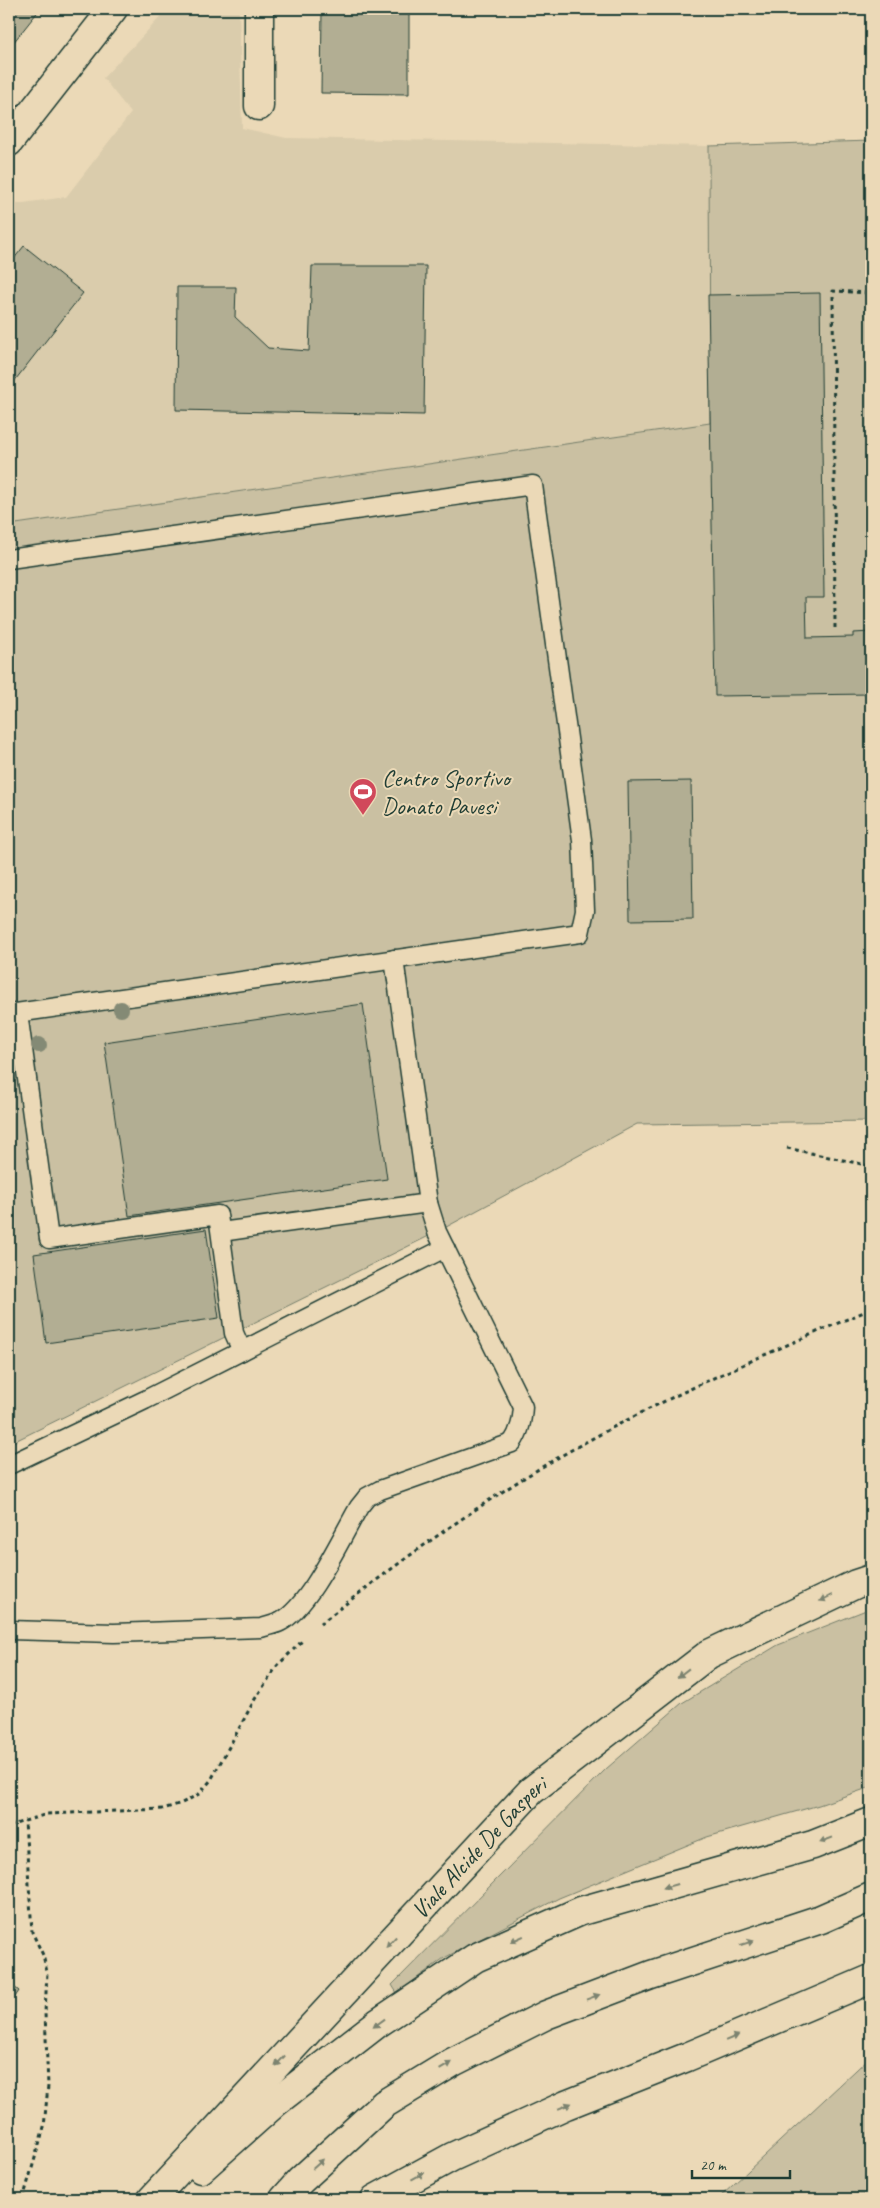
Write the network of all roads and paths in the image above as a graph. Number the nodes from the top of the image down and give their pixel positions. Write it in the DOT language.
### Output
graph roads {
  1 [pos="113,9"];
  2 [pos="259,9"];
  3 [pos="259,106"];
  4 [pos="9,142"];
  5 [pos="871,293"];
  6 [pos="9,558"];
  7 [pos="835,628"];
  8 [pos="394,959"];
  9 [pos="13,1013"];
  10 [pos="787,1148"];
  11 [pos="871,1166"];
  12 [pos="428,1203"];
  13 [pos="221,1232"];
  14 [pos="445,1248"];
  15 [pos="871,1309"];
  16 [pos="242,1351"];
  17 [pos="9,1465"];
  18 [pos="871,1579"];
  19 [pos="9,1630"];
  20 [pos="314,1630"];
  21 [pos="308,1635"];
  22 [pos="25,1820"];
  23 [pos="871,1822"];
  24 [pos="9,1826"];
  25 [pos="871,1897"];
  26 [pos="871,1912"];
  27 [pos="821,1919"];
  28 [pos="871,1979"];
  29 [pos="23,2199"];
  30 [pos="152,2199"];
  31 [pos="168,2199"];
  32 [pos="284,2199"];
  33 [pos="375,2199"];
  1 -- 4 [label="main road"];
  2 -- 3 [label="main road"];
  5 -- 7 [label="path"];
  6 -- 8 [label="lane"];
  8 -- 9 [label="lane"];
  8 -- 12 [label="lane"];
  9 -- 13 [label="lane"];
  10 -- 11 [label="path"];
  12 -- 13 [label="lane"];
  12 -- 14 [label="lane"];
  13 -- 16 [label="lane"];
  14 -- 16 [label="lane"];
  14 -- 19 [label="lane"];
  15 -- 20 [label="path"];
  16 -- 17 [label="lane"];
  18 -- 30 [label="main road, Viale Alcide De Gasperi, one-way"];
  21 -- 22 [label="path"];
  22 -- 24 [label="path"];
  22 -- 29 [label="path"];
  23 -- 31 [label="main road, one-way"];
  25 -- 27 [label="main road"];
  26 -- 27 [label="main road"];
  32 -- 27 [label="main road, one-way"];
  33 -- 28 [label="main road, one-way"];
}
